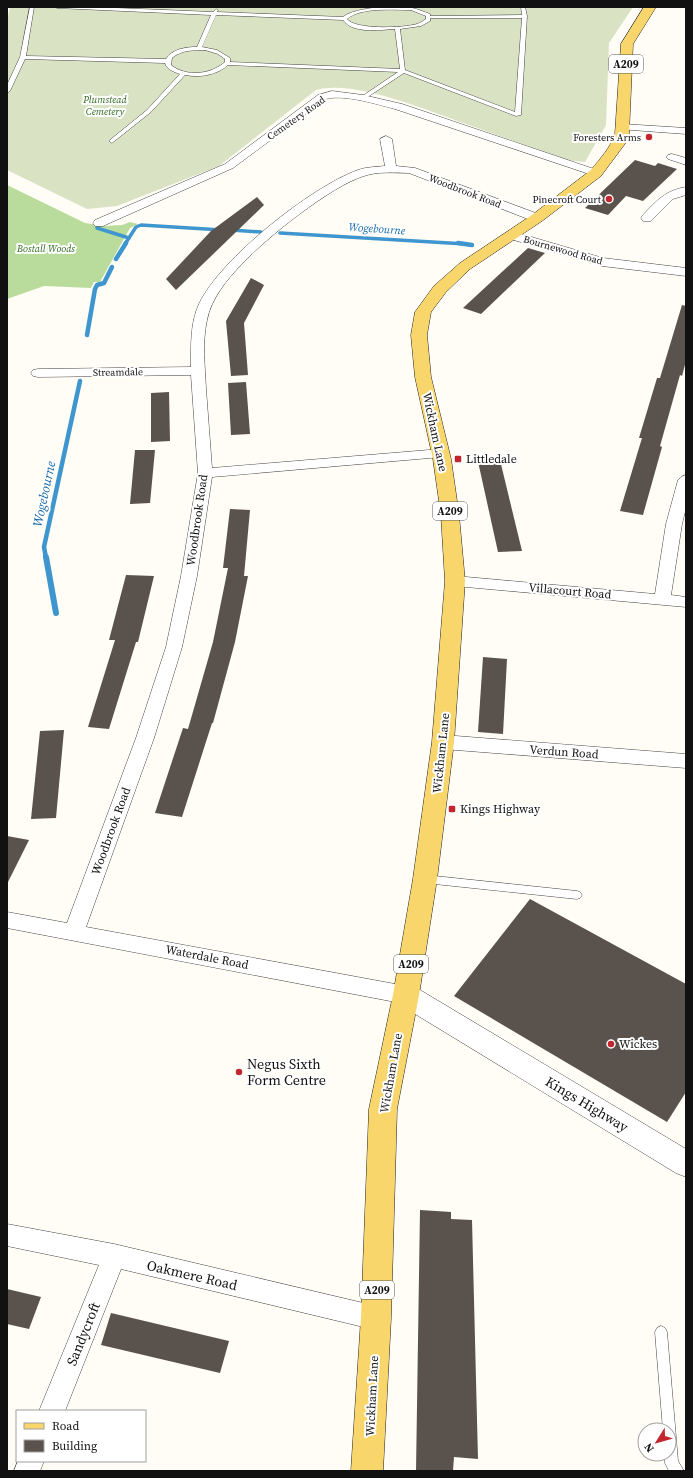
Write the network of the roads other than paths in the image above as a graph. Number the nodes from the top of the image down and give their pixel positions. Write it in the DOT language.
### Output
graph roads {
  1 [pos="32,7"];
  2 [pos="57,7"];
  3 [pos="217,7"];
  4 [pos="523,7"];
  5 [pos="650,7"];
  6 [pos="392,8"];
  7 [pos="214,13"];
  8 [pos="525,16"];
  9 [pos="429,18"];
  10 [pos="344,19"];
  11 [pos="397,27"];
  12 [pos="199,49"];
  13 [pos="23,57"];
  14 [pos="167,61"];
  15 [pos="228,63"];
  16 [pos="403,71"];
  17 [pos="184,73"];
  18 [pos="7,91"];
  19 [pos="363,98"];
  20 [pos="622,127"];
  21 [pos="686,132"];
  22 [pos="386,139"];
  23 [pos="112,141"];
  24 [pos="672,157"];
  25 [pos="686,162"];
  26 [pos="391,169"];
  27 [pos="596,173"];
  28 [pos="686,191"];
  29 [pos="537,218"];
  30 [pos="647,218"];
  31 [pos="99,223"];
  32 [pos="511,234"];
  33 [pos="686,272"];
  34 [pos="198,371"];
  35 [pos="38,373"];
  36 [pos="441,453"];
  37 [pos="205,473"];
  38 [pos="686,480"];
  39 [pos="455,581"];
  40 [pos="662,600"];
  41 [pos="686,602"];
  42 [pos="443,742"];
  43 [pos="686,761"];
  44 [pos="425,879"];
  45 [pos="577,894"];
  46 [pos="7,920"];
  47 [pos="74,932"];
  48 [pos="406,995"];
  49 [pos="686,1164"];
  50 [pos="7,1235"];
  51 [pos="114,1256"];
  52 [pos="376,1318"];
  53 [pos="661,1332"];
  54 [pos="52,1410"];
  55 [pos="367,1471"];
  56 [pos="678,1471"];
  1 -- 13 [label="lane"];
  2 -- 7 [label="lane"];
  3 -- 7 [label="lane"];
  4 -- 8 [label="lane"];
  5 -- 20 [label="main road, A209"];
  6 -- 9 [label="lane"];
  6 -- 10 [label="lane"];
  7 -- 10 [label="lane"];
  7 -- 12 [label="lane"];
  8 -- 9 [label="lane"];
  8 -- 16 [label="lane"];
  9 -- 11 [label="lane"];
  10 -- 11 [label="lane"];
  11 -- 16 [label="lane"];
  12 -- 14 [label="lane"];
  12 -- 15 [label="lane"];
  13 -- 14 [label="lane"];
  13 -- 18 [label="lane"];
  14 -- 17 [label="lane"];
  15 -- 16 [label="lane"];
  15 -- 17 [label="lane"];
  16 -- 19 [label="lane"];
  17 -- 23 [label="lane"];
  19 -- 27 [label="street, Cemetery Road"];
  19 -- 31 [label="street, Cemetery Road"];
  20 -- 21 [label="street"];
  20 -- 27 [label="main road, Wickham Lane / A209"];
  22 -- 26 [label="street"];
  24 -- 25 [label="street"];
  26 -- 29 [label="street, Woodbrook Road"];
  26 -- 34 [label="street, Woodbrook Road"];
  27 -- 29 [label="main road, Wickham Lane / A209"];
  28 -- 30 [label="street"];
  29 -- 32 [label="main road, Wickham Lane / A209"];
  32 -- 33 [label="street, Bournewood Road"];
  32 -- 36 [label="main road, Wickham Lane / A209"];
  34 -- 35 [label="street, Streamdale"];
  34 -- 37 [label="street, Woodbrook Road"];
  36 -- 37 [label="street"];
  36 -- 39 [label="main road, Wickham Lane / A209"];
  37 -- 47 [label="street, Woodbrook Road"];
  38 -- 40 [label="street"];
  39 -- 40 [label="street, Villacourt Road"];
  39 -- 42 [label="main road, Wickham Lane / A209"];
  40 -- 41 [label="street, Villacourt Road"];
  42 -- 43 [label="street, Verdun Road"];
  42 -- 44 [label="main road, Wickham Lane / A209"];
  44 -- 45 [label="lane"];
  44 -- 48 [label="main road, Wickham Lane / A209"];
  46 -- 47 [label="street, Waterdale Road"];
  47 -- 48 [label="street, Waterdale Road"];
  48 -- 49 [label="street, Kings Highway"];
  48 -- 52 [label="main road, Wickham Lane / A209"];
  50 -- 51 [label="street, Oakmere Road"];
  51 -- 52 [label="street, Oakmere Road"];
  51 -- 54 [label="street, Sandycroft"];
  52 -- 55 [label="main road, Wickham Lane / A209"];
  53 -- 56 [label="lane"];
}
